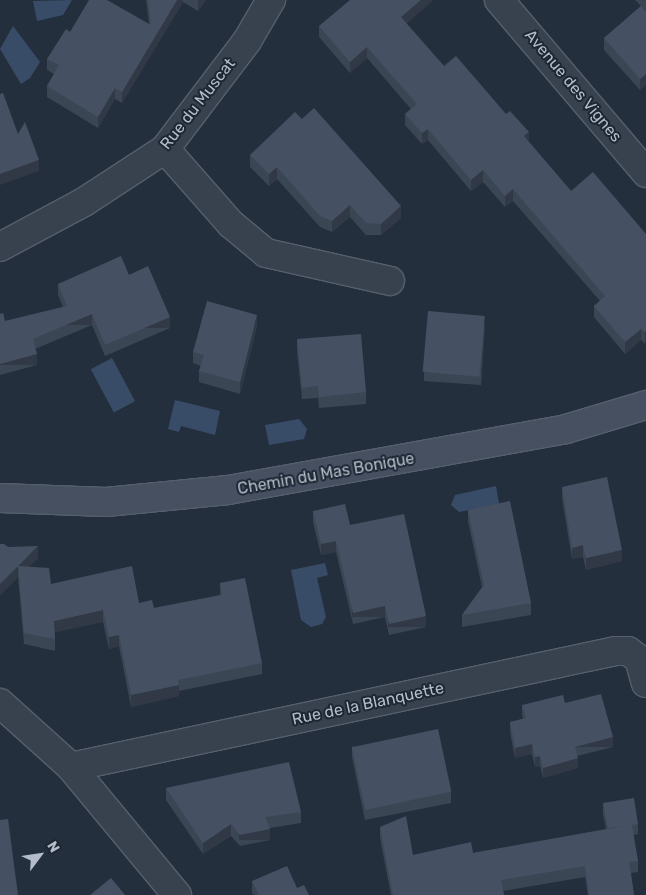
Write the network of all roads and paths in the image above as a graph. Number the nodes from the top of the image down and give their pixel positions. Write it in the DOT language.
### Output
graph roads {
  1 [pos="271,0"];
  2 [pos="500,0"];
  3 [pos="165,149"];
  4 [pos="646,173"];
  5 [pos="0,247"];
  6 [pos="390,281"];
  7 [pos="646,405"];
  8 [pos="0,498"];
  9 [pos="646,683"];
  10 [pos="0,703"];
  11 [pos="70,766"];
  12 [pos="177,895"];
  1 -- 3 [label="street, Rue du Muscat"];
  2 -- 4 [label="street, Avenue des Vignes"];
  3 -- 5 [label="street, Rue du Muscat"];
  3 -- 6 [label="street"];
  7 -- 8 [label="street, Chemin du Mas Bonique"];
  9 -- 11 [label="street, Rue de la Blanquette"];
  10 -- 11 [label="street"];
  11 -- 12 [label="street"];
}
